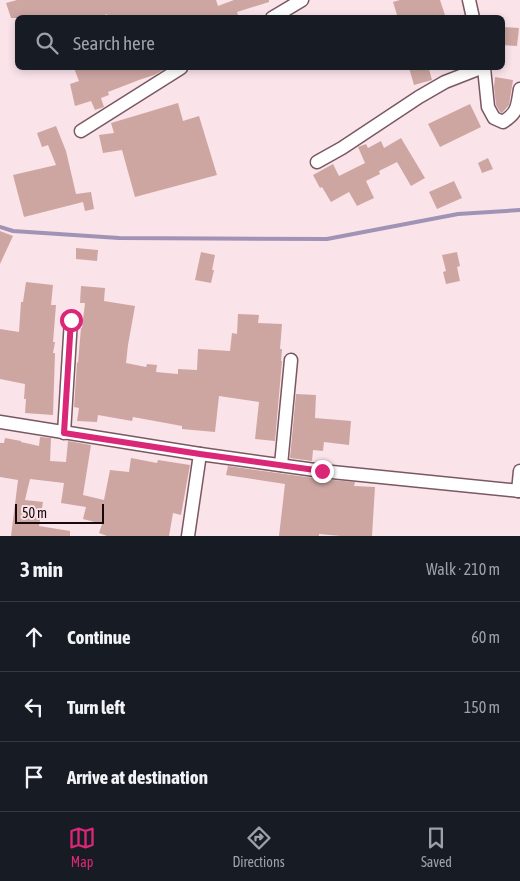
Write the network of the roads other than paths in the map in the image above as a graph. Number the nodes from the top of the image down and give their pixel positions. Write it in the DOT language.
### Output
graph roads {
  1 [pos="302,0"];
  2 [pos="469,0"];
  3 [pos="277,15"];
  4 [pos="473,15"];
  5 [pos="178,70"];
  6 [pos="477,70"];
  7 [pos="482,70"];
  8 [pos="520,90"];
  9 [pos="81,131"];
  10 [pos="317,162"];
  11 [pos="71,320"];
  12 [pos="291,360"];
  13 [pos="0,422"];
  14 [pos="64,433"];
  15 [pos="200,454"];
  16 [pos="281,465"];
  17 [pos="520,471"];
  18 [pos="519,491"];
  19 [pos="188,536"];
  1 -- 3 [label="street"];
  2 -- 4 [label="street"];
  5 -- 9 [label="street"];
  6 -- 10 [label="street"];
  7 -- 8 [label="street"];
  11 -- 14 [label="street"];
  12 -- 16 [label="street"];
  13 -- 14 [label="street"];
  14 -- 15 [label="street"];
  15 -- 16 [label="street"];
  15 -- 19 [label="street"];
  16 -- 18 [label="street"];
  17 -- 18 [label="street"];
}
